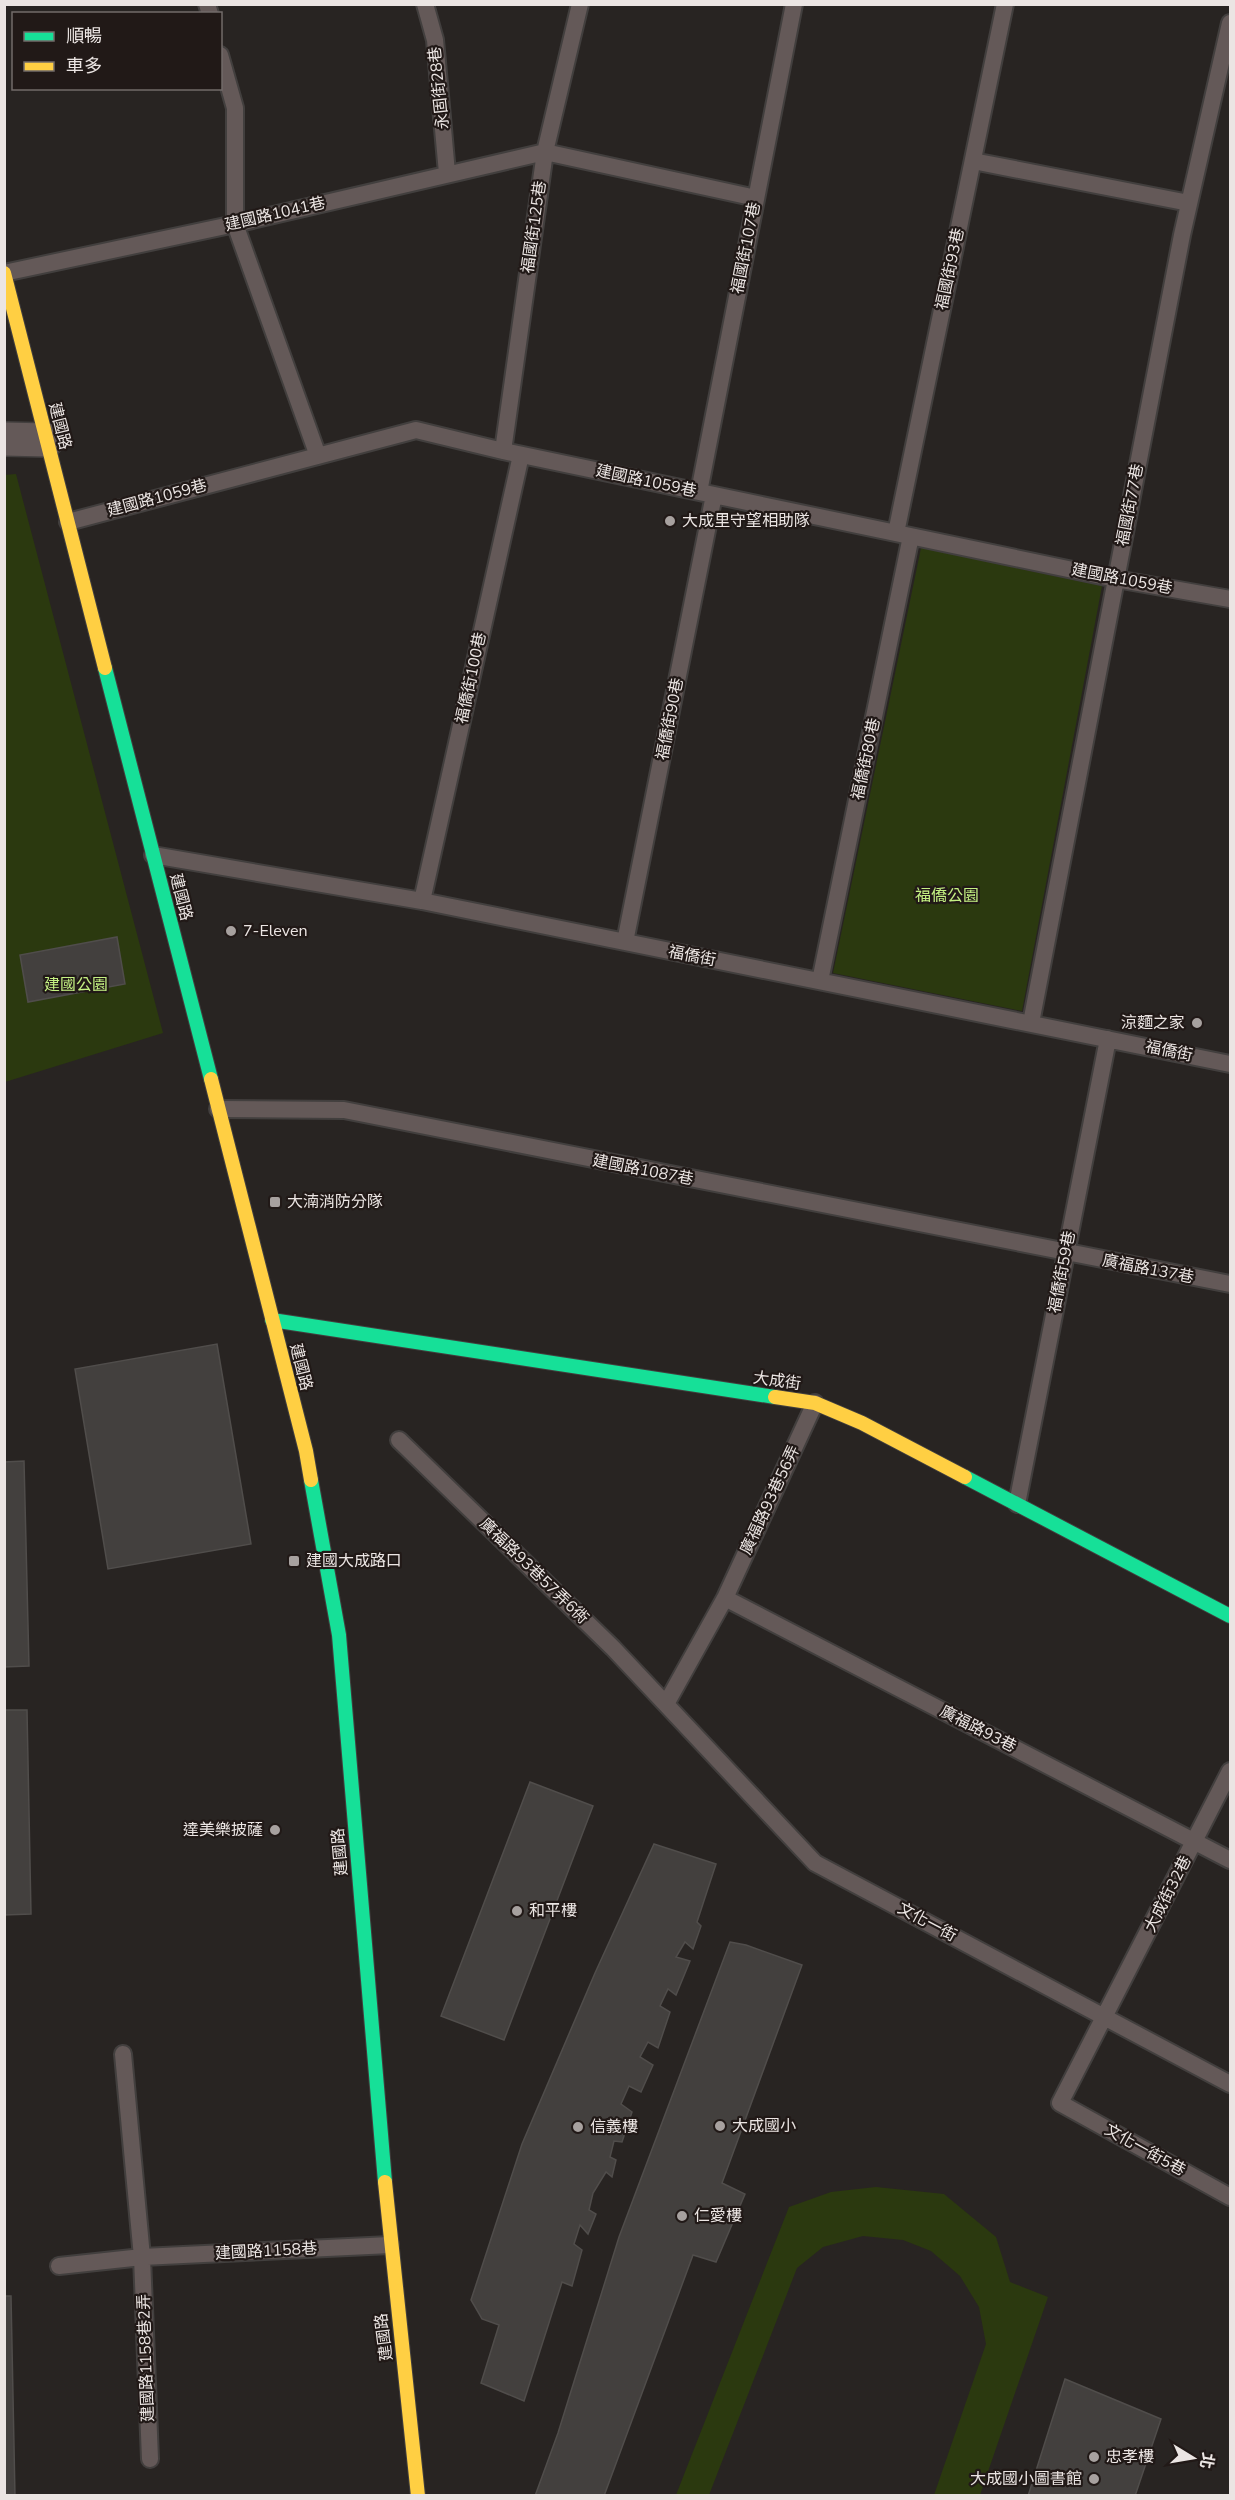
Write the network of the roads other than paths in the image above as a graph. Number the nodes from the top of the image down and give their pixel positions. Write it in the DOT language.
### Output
graph roads {
  1 [pos="426,4"];
  2 [pos="580,4"];
  3 [pos="794,4"];
  4 [pos="1005,4"];
  5 [pos="1230,23"];
  6 [pos="222,63"];
  7 [pos="545,152"];
  8 [pos="973,161"];
  9 [pos="447,173"];
  10 [pos="756,198"];
  11 [pos="1189,203"];
  12 [pos="236,224"];
  13 [pos="4,273"];
  14 [pos="4,439"];
  15 [pos="47,440"];
  16 [pos="503,452"];
  17 [pos="521,455"];
  18 [pos="318,456"];
  19 [pos="706,494"];
  20 [pos="68,522"];
  21 [pos="903,535"];
  22 [pos="1116,579"];
  23 [pos="1230,599"];
  24 [pos="153,855"];
  25 [pos="422,901"];
  26 [pos="625,942"];
  27 [pos="820,981"];
  28 [pos="1031,1023"];
  29 [pos="1108,1039"];
  30 [pos="1230,1064"];
  31 [pos="218,1109"];
  32 [pos="1066,1253"];
  33 [pos="1230,1284"];
  34 [pos="272,1320"];
  35 [pos="815,1403"];
  36 [pos="399,1440"];
  37 [pos="1017,1504"];
  38 [pos="725,1598"];
  39 [pos="1230,1616"];
  40 [pos="666,1704"];
  41 [pos="1230,1771"];
  42 [pos="1194,1841"];
  43 [pos="1230,1860"];
  44 [pos="1105,2017"];
  45 [pos="123,2054"];
  46 [pos="1230,2084"];
  47 [pos="1060,2103"];
  48 [pos="1230,2197"];
  49 [pos="390,2245"];
  50 [pos="142,2257"];
  51 [pos="59,2266"];
  52 [pos="150,2459"];
  53 [pos="418,2496"];
  1 -- 9 [label="lane, 永固街28巷"];
  2 -- 7 [label="lane, 福國街125巷"];
  3 -- 10 [label="lane, 福國街107巷"];
  4 -- 8 [label="lane, 福國街93巷"];
  5 -- 11 [label="lane, 福國街77巷"];
  6 -- 12 [label="lane"];
  7 -- 9 [label="lane, 建國路1041巷"];
  7 -- 10 [label="lane"];
  7 -- 16 [label="lane, 福國街125巷"];
  8 -- 11 [label="lane"];
  8 -- 21 [label="lane, 福國街93巷"];
  9 -- 12 [label="lane, 建國路1041巷"];
  10 -- 19 [label="lane, 福國街107巷"];
  11 -- 22 [label="lane, 福國街77巷"];
  12 -- 13 [label="lane, 建國路1041巷"];
  12 -- 18 [label="lane"];
  13 -- 15 [label="street, 建國路"];
  14 -- 15 [label="street"];
  15 -- 20 [label="street, 建國路"];
  16 -- 17 [label="lane, 建國路1059巷"];
  16 -- 18 [label="lane, 建國路1059巷"];
  17 -- 19 [label="lane, 建國路1059巷"];
  17 -- 25 [label="lane, 福僑街100巷"];
  18 -- 20 [label="lane, 建國路1059巷"];
  19 -- 21 [label="lane, 建國路1059巷"];
  19 -- 26 [label="lane, 福僑街90巷"];
  20 -- 24 [label="street, 建國路"];
  21 -- 22 [label="lane, 建國路1059巷"];
  21 -- 27 [label="lane, 福僑街80巷"];
  22 -- 23 [label="lane, 建國路1059巷"];
  22 -- 28 [label="lane, 福國街77巷"];
  24 -- 25 [label="lane, 福僑街"];
  24 -- 31 [label="street, 建國路"];
  25 -- 26 [label="lane, 福僑街"];
  26 -- 27 [label="lane, 福僑街"];
  27 -- 28 [label="lane, 福僑街"];
  28 -- 29 [label="lane, 福僑街"];
  29 -- 30 [label="lane, 福僑街"];
  29 -- 32 [label="lane, 福僑街59巷"];
  31 -- 32 [label="lane, 建國路1087巷"];
  31 -- 34 [label="street, 建國路"];
  32 -- 33 [label="lane, 廣福路137巷"];
  32 -- 37 [label="lane, 福僑街59巷"];
  34 -- 35 [label="street, 大成街"];
  34 -- 49 [label="street, 建國路"];
  35 -- 37 [label="street, 大成街"];
  35 -- 38 [label="lane, 廣福路93巷56弄"];
  36 -- 40 [label="lane, 廣福路93巷57弄6衖"];
  37 -- 39 [label="street, 大成街"];
  38 -- 40 [label="lane, 廣福路93巷56弄"];
  38 -- 42 [label="lane, 廣福路93巷"];
  40 -- 44 [label="lane, 文化一街"];
  41 -- 42 [label="lane, 大成街32巷"];
  42 -- 43 [label="lane, 廣福路93巷"];
  42 -- 44 [label="lane, 大成街32巷"];
  44 -- 46 [label="lane, 文化一街"];
  44 -- 47 [label="lane, 大成街32巷"];
  45 -- 50 [label="lane"];
  47 -- 48 [label="lane, 文化一街5巷"];
  49 -- 50 [label="lane, 建國路1158巷"];
  49 -- 53 [label="street, 建國路"];
  50 -- 51 [label="lane, 建國路1158巷"];
  50 -- 52 [label="lane, 建國路1158巷2弄"];
}
